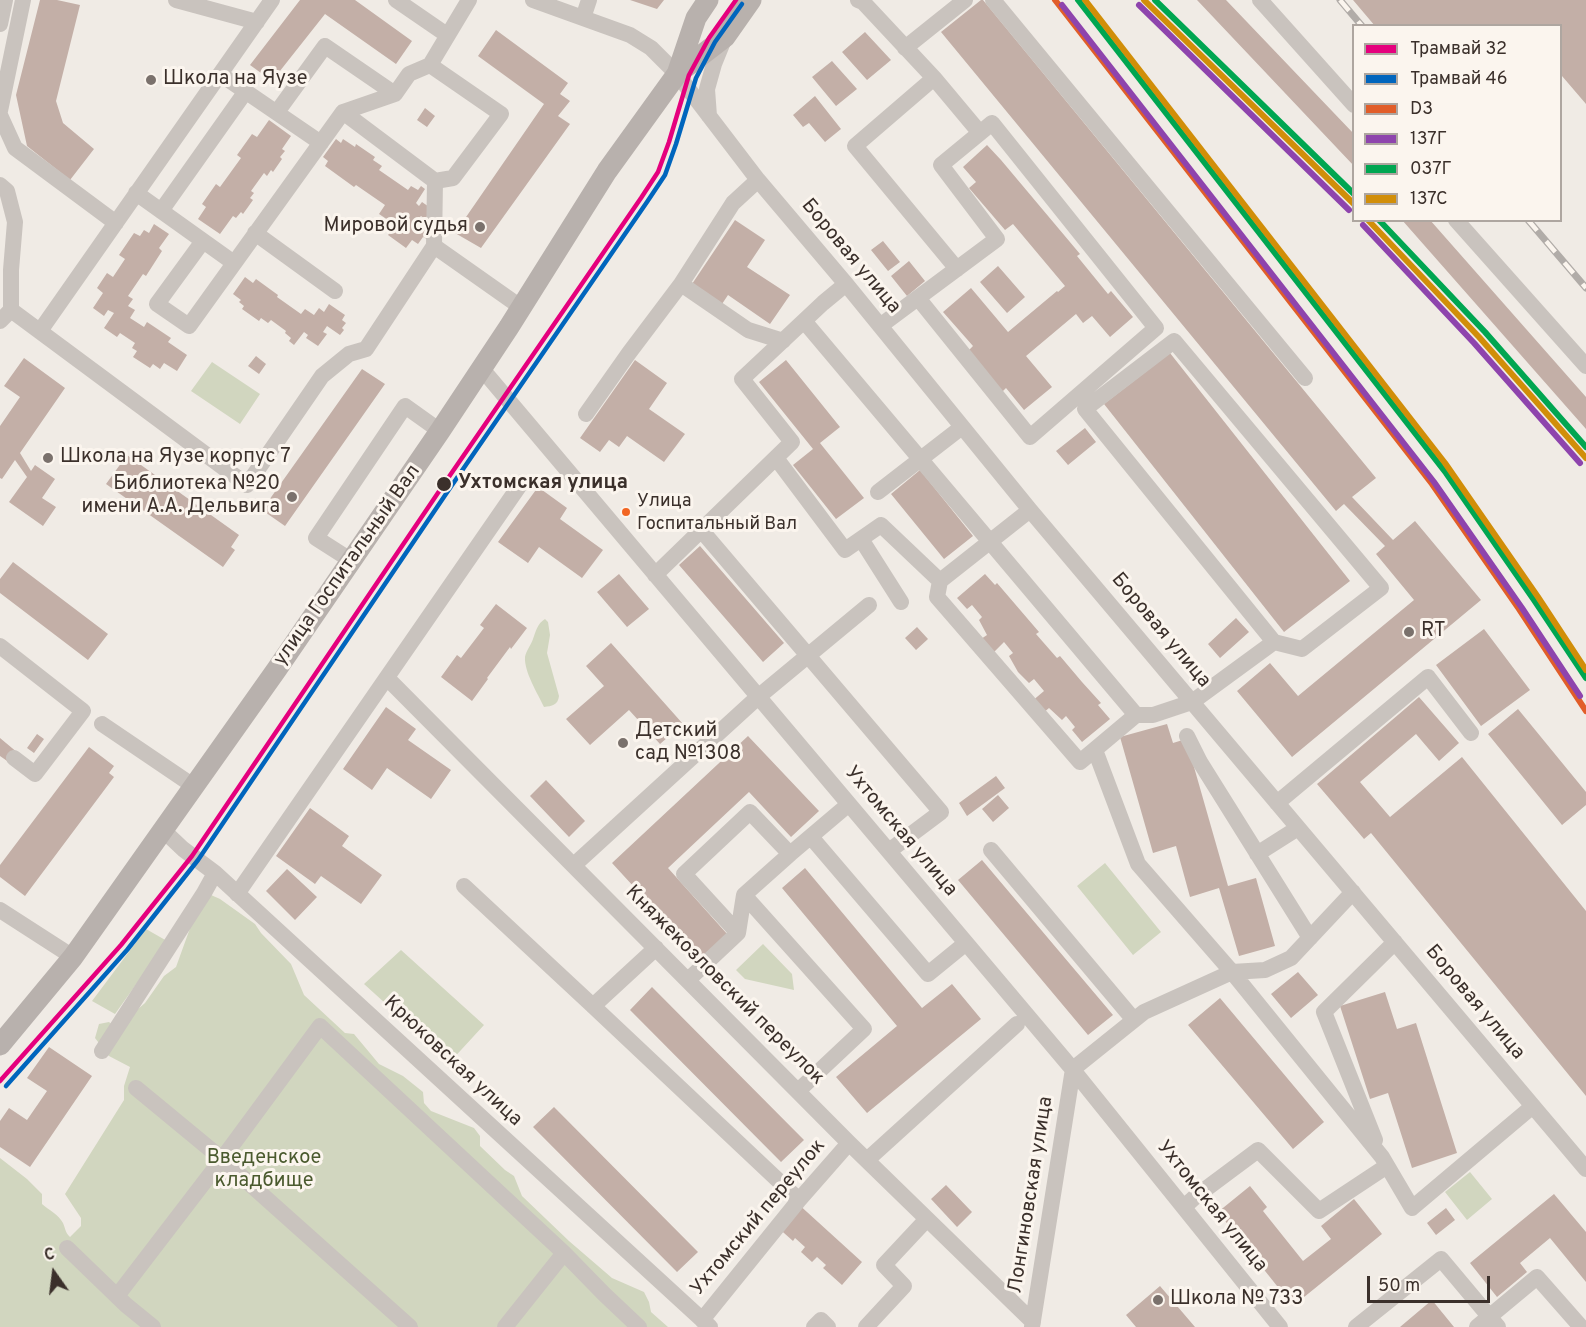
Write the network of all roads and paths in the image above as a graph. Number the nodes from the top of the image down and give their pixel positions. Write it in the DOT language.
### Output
graph roads {
  1 [pos="5,0"];
  2 [pos="23,0"];
  3 [pos="176,0"];
  4 [pos="272,0"];
  5 [pos="396,0"];
  6 [pos="470,0"];
  7 [pos="532,0"];
  8 [pos="589,0"];
  9 [pos="708,0"];
  10 [pos="751,0"];
  11 [pos="858,0"];
  12 [pos="966,0"];
  13 [pos="993,0"];
  14 [pos="1260,0"];
  15 [pos="583,18"];
  16 [pos="257,22"];
  17 [pos="0,24"];
  18 [pos="447,35"];
  19 [pos="724,37"];
  20 [pos="906,48"];
  21 [pos="430,65"];
  22 [pos="220,74"];
  23 [pos="677,74"];
  24 [pos="934,78"];
  25 [pos="246,91"];
  26 [pos="395,94"];
  27 [pos="1352,104"];
  28 [pos="277,112"];
  29 [pos="343,112"];
  30 [pos="0,113"];
  31 [pos="709,116"];
  32 [pos="980,133"];
  33 [pos="321,143"];
  34 [pos="758,180"];
  35 [pos="435,181"];
  36 [pos="0,185"];
  37 [pos="136,193"];
  38 [pos="161,211"];
  39 [pos="1458,222"];
  40 [pos="116,223"];
  41 [pos="255,233"];
  42 [pos="203,241"];
  43 [pos="434,246"];
  44 [pos="234,263"];
  45 [pos="957,269"];
  46 [pos="681,284"];
  47 [pos="846,284"];
  48 [pos="335,291"];
  49 [pos="918,298"];
  50 [pos="522,308"];
  51 [pos="6,316"];
  52 [pos="804,321"];
  53 [pos="880,326"];
  54 [pos="40,331"];
  55 [pos="783,341"];
  56 [pos="1586,366"];
  57 [pos="482,369"];
  58 [pos="1305,378"];
  59 [pos="586,414"];
  60 [pos="962,426"];
  61 [pos="440,431"];
  62 [pos="776,458"];
  63 [pos="921,459"];
  64 [pos="522,483"];
  65 [pos="878,492"];
  66 [pos="1030,510"];
  67 [pos="702,531"];
  68 [pos="861,539"];
  69 [pos="990,542"];
  70 [pos="352,561"];
  71 [pos="655,575"];
  72 [pos="940,581"];
  73 [pos="901,602"];
  74 [pos="869,605"];
  75 [pos="1274,642"];
  76 [pos="2,652"];
  77 [pos="809,656"];
  78 [pos="387,678"];
  79 [pos="758,697"];
  80 [pos="1192,702"];
  81 [pos="1136,714"];
  82 [pos="102,724"];
  83 [pos="1471,732"];
  84 [pos="1187,736"];
  85 [pos="1095,750"];
  86 [pos="14,758"];
  87 [pos="195,787"];
  88 [pos="1277,803"];
  89 [pos="849,804"];
  90 [pos="1298,828"];
  91 [pos="164,831"];
  92 [pos="811,837"];
  93 [pos="991,850"];
  94 [pos="888,851"];
  95 [pos="790,854"];
  96 [pos="1257,854"];
  97 [pos="574,865"];
  98 [pos="214,873"];
  99 [pos="464,886"];
  100 [pos="1353,892"];
  101 [pos="237,894"];
  102 [pos="744,896"];
  103 [pos="0,910"];
  104 [pos="738,933"];
  105 [pos="1310,938"];
  106 [pos="966,942"];
  107 [pos="1395,942"];
  108 [pos="656,948"];
  109 [pos="74,957"];
  110 [pos="1232,972"];
  111 [pos="688,980"];
  112 [pos="593,1006"];
  113 [pos="1134,1020"];
  114 [pos="1017,1024"];
  115 [pos="0,1045"];
  116 [pos="102,1051"];
  117 [pos="1073,1070"];
  118 [pos="136,1088"];
  119 [pos="798,1091"];
  120 [pos="1533,1106"];
  121 [pos="849,1143"];
  122 [pos="222,1159"];
  123 [pos="867,1160"];
  124 [pos="1384,1162"];
  125 [pos="1586,1169"];
  126 [pos="799,1200"];
  127 [pos="1184,1207"];
  128 [pos="927,1219"];
  129 [pos="66,1248"];
  130 [pos="564,1253"];
  131 [pos="117,1296"];
  132 [pos="706,1323"];
  133 [pos="1487,1323"];
  134 [pos="1032,1325"];
  135 [pos="153,1327"];
  136 [pos="410,1327"];
  137 [pos="505,1327"];
  138 [pos="639,1327"];
  139 [pos="814,1327"];
  140 [pos="828,1327"];
  141 [pos="866,1327"];
  142 [pos="1280,1327"];
  143 [pos="1356,1327"];
  144 [pos="1581,1327"];
  1 -- 17 [label="street"];
  2 -- 30 [label="street"];
  3 -- 16 [label="street"];
  4 -- 16 [label="street"];
  5 -- 18 [label="street"];
  6 -- 18 [label="street"];
  7 -- 15 [label="street, Боровая улица"];
  8 -- 15 [label="street"];
  9 -- 23 [label="main road, улица Госпитальный Вал"];
  10 -- 19 [label="main road, улица Госпитальный Вал"];
  11 -- 20 [label="street"];
  12 -- 20 [label="street"];
  13 -- 58 [label="street"];
  14 -- 27 [label="street"];
  15 -- 23 [label="street, Боровая улица"];
  16 -- 22 [label="street"];
  18 -- 21 [label="street"];
  19 -- 23 [label="main road, улица Госпитальный Вал"];
  19 -- 31 [label="street"];
  20 -- 24 [label="street"];
  21 -- 26 [label="street"];
  21 -- 35 [label="street"];
  22 -- 25 [label="street"];
  22 -- 37 [label="street"];
  23 -- 31 [label="street, Боровая улица"];
  23 -- 50 [label="main road, улица Госпитальный Вал"];
  24 -- 32 [label="street"];
  24 -- 45 [label="street"];
  25 -- 28 [label="street"];
  25 -- 38 [label="street"];
  26 -- 28 [label="street"];
  26 -- 29 [label="street"];
  28 -- 33 [label="street"];
  29 -- 33 [label="street"];
  29 -- 35 [label="street"];
  30 -- 40 [label="street"];
  31 -- 34 [label="street, Боровая улица"];
  32 -- 45 [label="street"];
  32 -- 49 [label="street"];
  33 -- 41 [label="street"];
  34 -- 46 [label="street"];
  34 -- 47 [label="street, Боровая улица"];
  35 -- 43 [label="street"];
  36 -- 51 [label="street"];
  37 -- 38 [label="street"];
  37 -- 40 [label="street"];
  38 -- 42 [label="street"];
  39 -- 56 [label="street"];
  40 -- 54 [label="street"];
  41 -- 44 [label="street"];
  41 -- 48 [label="street"];
  42 -- 44 [label="street"];
  42 -- 44 [label="street"];
  43 -- 50 [label="street"];
  43 -- 54 [label="street"];
  45 -- 49 [label="street"];
  46 -- 55 [label="street"];
  46 -- 59 [label="street"];
  47 -- 52 [label="street"];
  47 -- 53 [label="street, Боровая улица"];
  49 -- 53 [label="street"];
  50 -- 57 [label="main road, улица Госпитальный Вал"];
  51 -- 54 [label="street"];
  52 -- 55 [label="street"];
  52 -- 63 [label="street"];
  53 -- 60 [label="street, Боровая улица"];
  55 -- 62 [label="street"];
  57 -- 61 [label="main road, улица Госпитальный Вал"];
  57 -- 71 [label="street, Ухтомская улица"];
  60 -- 63 [label="street"];
  60 -- 66 [label="street, Боровая улица"];
  61 -- 70 [label="main road, улица Госпитальный Вал"];
  61 -- 70 [label="street"];
  62 -- 67 [label="street"];
  62 -- 68 [label="street"];
  63 -- 65 [label="street"];
  63 -- 69 [label="street"];
  64 -- 78 [label="street"];
  66 -- 69 [label="street"];
  66 -- 80 [label="street, Боровая улица"];
  67 -- 71 [label="street"];
  67 -- 77 [label="street"];
  68 -- 72 [label="street"];
  68 -- 73 [label="street"];
  69 -- 72 [label="street"];
  69 -- 81 [label="street"];
  70 -- 87 [label="main road, улица Госпитальный Вал"];
  71 -- 79 [label="street, Ухтомская улица"];
  72 -- 85 [label="street"];
  74 -- 77 [label="street"];
  75 -- 75 [label="street"];
  75 -- 80 [label="street"];
  76 -- 86 [label="street"];
  77 -- 79 [label="street"];
  77 -- 94 [label="street"];
  78 -- 97 [label="street, Княжекозловский переулок"];
  78 -- 101 [label="street"];
  79 -- 89 [label="street, Ухтомская улица"];
  79 -- 97 [label="street"];
  80 -- 81 [label="street"];
  80 -- 88 [label="street, Боровая улица"];
  81 -- 85 [label="street"];
  82 -- 87 [label="street"];
  83 -- 88 [label="street"];
  84 -- 96 [label="street"];
  85 -- 110 [label="street"];
  87 -- 91 [label="main road, улица Госпитальный Вал"];
  88 -- 90 [label="street, Боровая улица"];
  89 -- 92 [label="street"];
  89 -- 94 [label="street, Ухтомская улица"];
  90 -- 96 [label="street"];
  90 -- 100 [label="street, Боровая улица"];
  91 -- 98 [label="street, Крюковская улица"];
  91 -- 109 [label="main road, улица Госпитальный Вал"];
  92 -- 95 [label="street"];
  92 -- 106 [label="street"];
  93 -- 113 [label="street"];
  94 -- 106 [label="street, Ухтомская улица"];
  95 -- 102 [label="street"];
  95 -- 104 [label="street"];
  96 -- 105 [label="street"];
  97 -- 108 [label="street, Княжекозловский переулок"];
  98 -- 101 [label="street, Крюковская улица"];
  98 -- 116 [label="street"];
  99 -- 112 [label="street"];
  100 -- 105 [label="street"];
  100 -- 107 [label="street, Боровая улица"];
  101 -- 132 [label="street, Крюковская улица"];
  102 -- 104 [label="street"];
  102 -- 119 [label="street"];
  103 -- 109 [label="street"];
  104 -- 111 [label="street"];
  105 -- 110 [label="street"];
  106 -- 117 [label="street, Ухтомская улица"];
  107 -- 120 [label="street, Боровая улица"];
  107 -- 124 [label="street"];
  108 -- 111 [label="street, Княжекозловский переулок"];
  108 -- 112 [label="street"];
  109 -- 115 [label="main road, улица Госпитальный Вал"];
  110 -- 113 [label="street"];
  110 -- 124 [label="street"];
  111 -- 119 [label="street, Княжекозловский переулок"];
  112 -- 126 [label="street"];
  113 -- 117 [label="street"];
  114 -- 123 [label="street"];
  117 -- 127 [label="street, Ухтомская улица"];
  117 -- 134 [label="street, Лонгиновская улица"];
  118 -- 122 [label="street"];
  119 -- 121 [label="street, Княжекозловский переулок"];
  120 -- 124 [label="street"];
  120 -- 125 [label="street, Боровая улица"];
  121 -- 123 [label="street, Княжекозловский переулок"];
  121 -- 126 [label="street, Ухтомский переулок"];
  122 -- 130 [label="street"];
  122 -- 131 [label="street"];
  122 -- 136 [label="street"];
  123 -- 128 [label="street, Княжекозловский переулок"];
  124 -- 127 [label="street"];
  126 -- 132 [label="street, Ухтомский переулок"];
  127 -- 142 [label="street, Ухтомская улица"];
  128 -- 134 [label="street, Княжекозловский переулок"];
  128 -- 141 [label="street"];
  129 -- 131 [label="street"];
  130 -- 137 [label="street"];
  130 -- 138 [label="street"];
  131 -- 135 [label="street"];
  133 -- 143 [label="street"];
  133 -- 144 [label="street"];
  139 -- 140 [label="street"];
}
